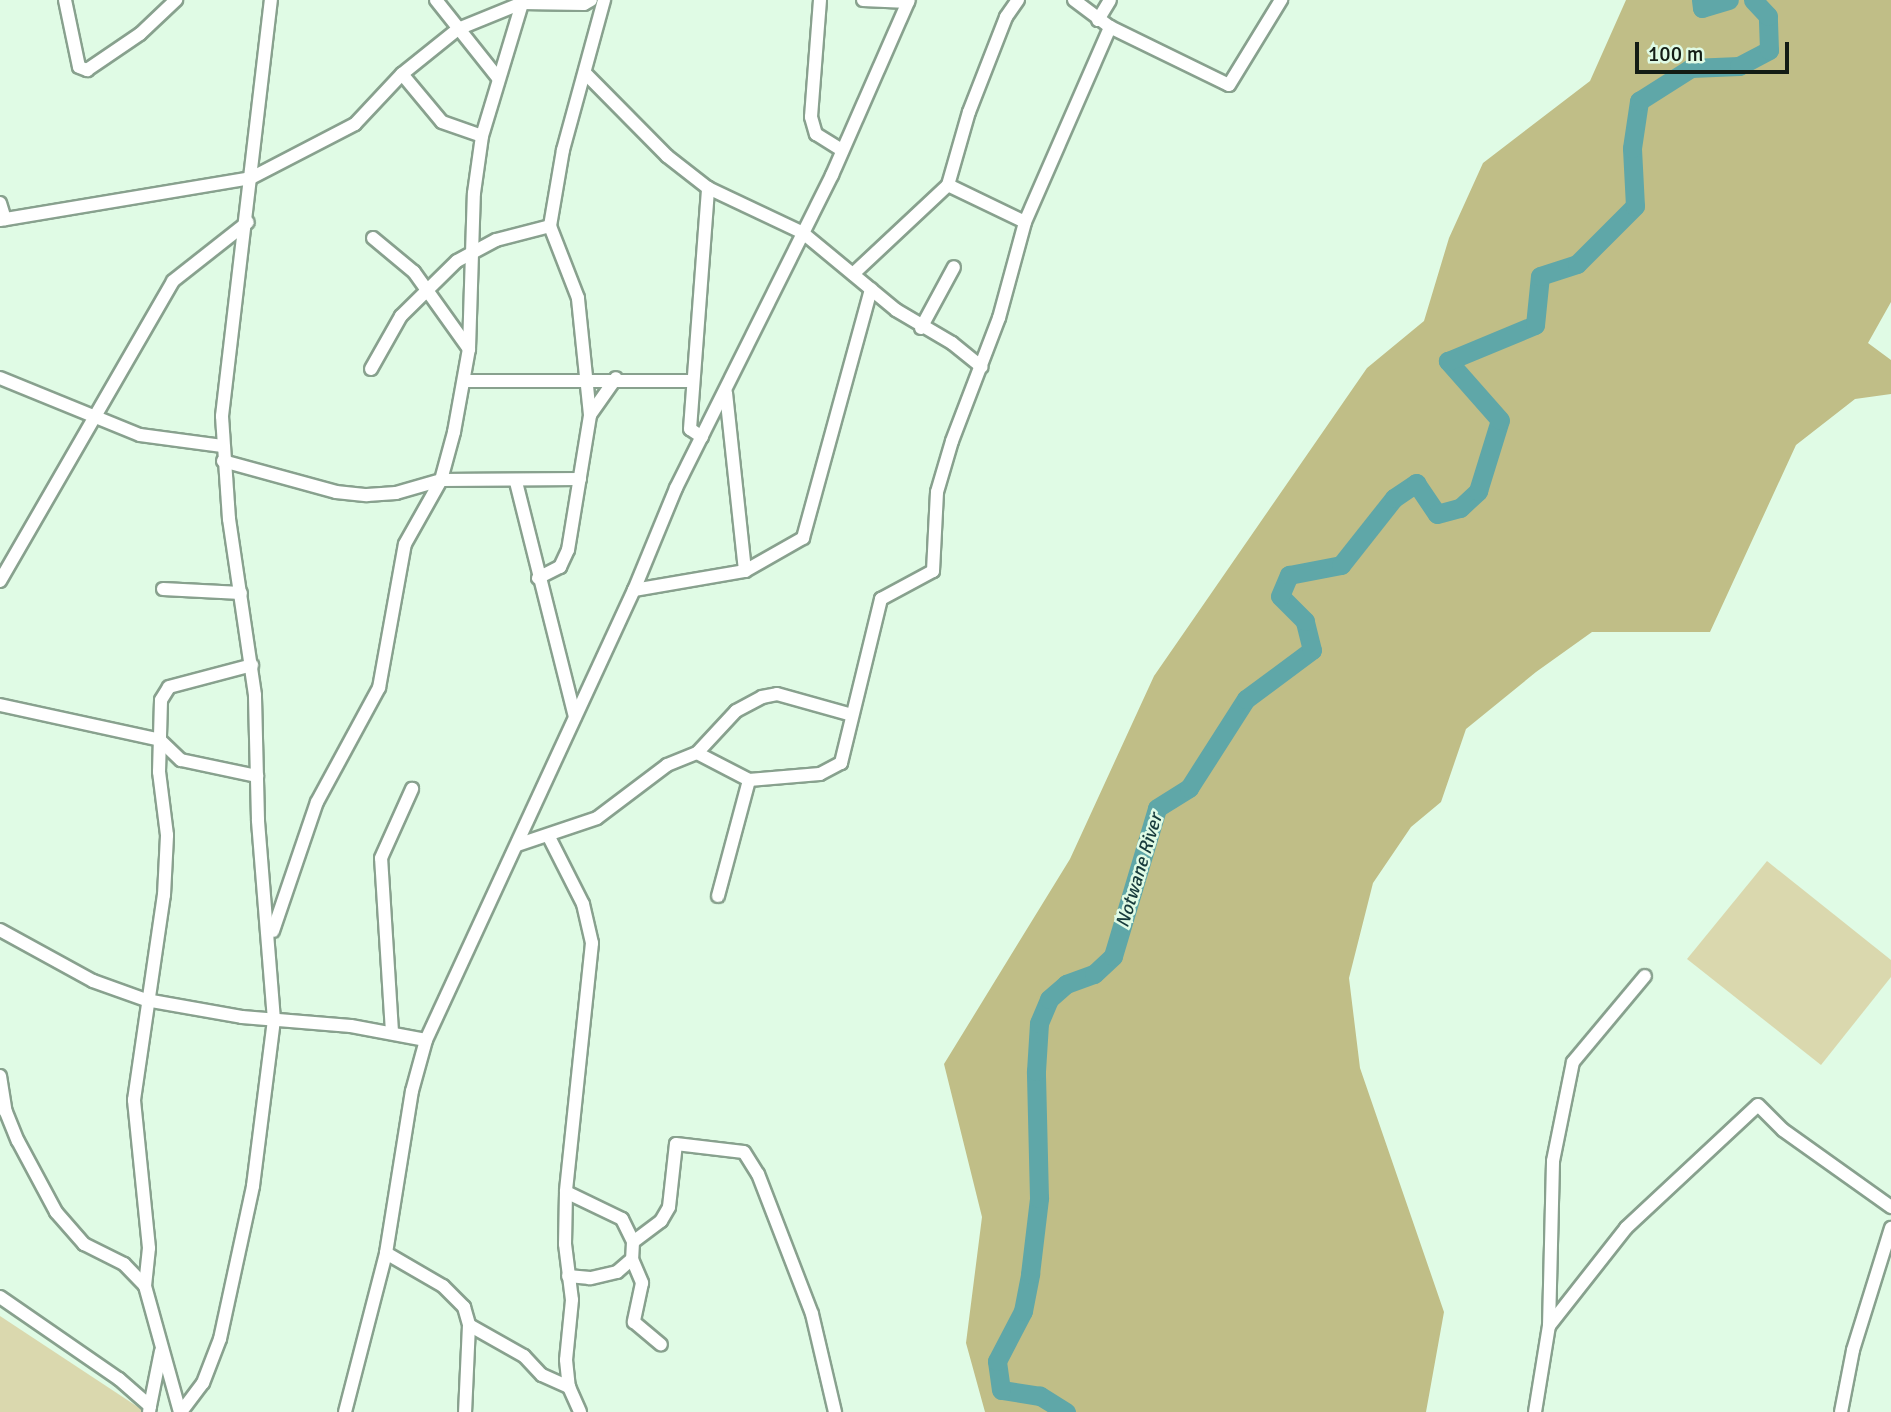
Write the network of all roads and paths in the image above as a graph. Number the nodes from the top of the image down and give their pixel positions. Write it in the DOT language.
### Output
graph roads {
  1 [pos="65,0"];
  2 [pos="176,0"];
  3 [pos="271,0"];
  4 [pos="436,0"];
  5 [pos="591,0"];
  6 [pos="604,0"];
  7 [pos="820,0"];
  8 [pos="863,0"];
  9 [pos="1018,0"];
  10 [pos="1074,0"];
  11 [pos="1110,0"];
  12 [pos="1282,0"];
  13 [pos="523,1"];
  14 [pos="908,1"];
  15 [pos="1098,20"];
  16 [pos="1110,27"];
  17 [pos="457,29"];
  18 [pos="585,73"];
  19 [pos="402,74"];
  20 [pos="498,78"];
  21 [pos="482,136"];
  22 [pos="842,150"];
  23 [pos="251,178"];
  24 [pos="948,185"];
  25 [pos="708,188"];
  26 [pos="0,203"];
  27 [pos="3,220"];
  28 [pos="248,222"];
  29 [pos="1025,222"];
  30 [pos="550,226"];
  31 [pos="803,233"];
  32 [pos="373,238"];
  33 [pos="473,250"];
  34 [pos="954,267"];
  35 [pos="853,274"];
  36 [pos="428,289"];
  37 [pos="871,289"];
  38 [pos="921,328"];
  39 [pos="469,349"];
  40 [pos="982,367"];
  41 [pos="371,369"];
  42 [pos="0,378"];
  43 [pos="589,378"];
  44 [pos="616,378"];
  45 [pos="464,381"];
  46 [pos="693,381"];
  47 [pos="726,393"];
  48 [pos="590,415"];
  49 [pos="94,416"];
  50 [pos="702,438"];
  51 [pos="222,446"];
  52 [pos="223,461"];
  53 [pos="580,479"];
  54 [pos="441,480"];
  55 [pos="516,482"];
  56 [pos="745,572"];
  57 [pos="538,578"];
  58 [pos="0,581"];
  59 [pos="163,589"];
  60 [pos="634,590"];
  61 [pos="241,593"];
  62 [pos="252,665"];
  63 [pos="0,705"];
  64 [pos="852,715"];
  65 [pos="575,717"];
  66 [pos="160,740"];
  67 [pos="697,753"];
  68 [pos="257,776"];
  69 [pos="750,780"];
  70 [pos="412,789"];
  71 [pos="549,836"];
  72 [pos="517,845"];
  73 [pos="718,896"];
  74 [pos="0,930"];
  75 [pos="270,943"];
  76 [pos="1645,976"];
  77 [pos="146,1000"];
  78 [pos="274,1020"];
  79 [pos="392,1032"];
  80 [pos="426,1040"];
  81 [pos="0,1076"];
  82 [pos="3,1107"];
  83 [pos="566,1192"];
  84 [pos="1891,1207"];
  85 [pos="1891,1228"];
  86 [pos="633,1242"];
  87 [pos="386,1253"];
  88 [pos="632,1259"];
  89 [pos="568,1276"];
  90 [pos="145,1286"];
  91 [pos="0,1297"];
  92 [pos="469,1325"];
  93 [pos="1549,1326"];
  94 [pos="661,1345"];
  95 [pos="161,1347"];
  96 [pos="569,1387"];
  97 [pos="149,1409"];
  98 [pos="181,1412"];
  99 [pos="345,1412"];
  100 [pos="465,1412"];
  101 [pos="580,1412"];
  102 [pos="835,1412"];
  103 [pos="1535,1412"];
  104 [pos="1841,1412"];
  1 -- 2 [label="street"];
  3 -- 23 [label="street"];
  4 -- 17 [label="street"];
  5 -- 13 [label="street"];
  6 -- 18 [label="street"];
  7 -- 22 [label="street"];
  8 -- 14 [label="street"];
  9 -- 24 [label="street"];
  10 -- 15 [label="street"];
  11 -- 15 [label="street"];
  12 -- 16 [label="street"];
  13 -- 17 [label="street"];
  13 -- 20 [label="street"];
  14 -- 22 [label="street"];
  15 -- 16 [label="street"];
  16 -- 29 [label="street"];
  17 -- 19 [label="street"];
  17 -- 20 [label="street"];
  18 -- 25 [label="street"];
  18 -- 30 [label="street"];
  19 -- 21 [label="street"];
  19 -- 23 [label="street"];
  20 -- 21 [label="street"];
  21 -- 33 [label="street"];
  22 -- 31 [label="street"];
  23 -- 27 [label="street"];
  23 -- 28 [label="street"];
  24 -- 29 [label="street"];
  24 -- 35 [label="street"];
  25 -- 31 [label="street"];
  25 -- 46 [label="street"];
  26 -- 27 [label="street"];
  28 -- 49 [label="street"];
  28 -- 51 [label="street"];
  29 -- 40 [label="street"];
  30 -- 33 [label="street"];
  30 -- 43 [label="street"];
  31 -- 35 [label="street"];
  31 -- 47 [label="street"];
  32 -- 36 [label="street"];
  33 -- 36 [label="street"];
  33 -- 39 [label="street"];
  34 -- 38 [label="street"];
  35 -- 37 [label="street"];
  36 -- 39 [label="street"];
  36 -- 41 [label="street"];
  37 -- 38 [label="street"];
  37 -- 56 [label="street"];
  38 -- 40 [label="street"];
  39 -- 45 [label="street"];
  40 -- 64 [label="street"];
  42 -- 49 [label="street"];
  43 -- 44 [label="street"];
  43 -- 45 [label="street"];
  43 -- 48 [label="street"];
  44 -- 46 [label="street"];
  44 -- 48 [label="street"];
  45 -- 54 [label="street"];
  46 -- 50 [label="street"];
  47 -- 50 [label="street"];
  47 -- 56 [label="street"];
  48 -- 53 [label="street"];
  49 -- 51 [label="street"];
  49 -- 58 [label="street"];
  50 -- 60 [label="street"];
  51 -- 52 [label="street"];
  52 -- 54 [label="street"];
  52 -- 61 [label="street"];
  53 -- 55 [label="street"];
  53 -- 57 [label="street"];
  54 -- 55 [label="street"];
  54 -- 75 [label="street"];
  55 -- 57 [label="street"];
  56 -- 60 [label="street"];
  57 -- 65 [label="street"];
  59 -- 61 [label="street"];
  60 -- 65 [label="street"];
  61 -- 62 [label="street"];
  62 -- 66 [label="street"];
  62 -- 68 [label="street"];
  63 -- 66 [label="street"];
  64 -- 67 [label="street"];
  64 -- 69 [label="street"];
  65 -- 72 [label="street"];
  66 -- 68 [label="street"];
  66 -- 77 [label="street"];
  67 -- 69 [label="street"];
  67 -- 71 [label="street"];
  68 -- 75 [label="street"];
  69 -- 73 [label="street"];
  70 -- 79 [label="street"];
  71 -- 72 [label="street"];
  71 -- 83 [label="street"];
  72 -- 80 [label="street"];
  74 -- 77 [label="street"];
  75 -- 78 [label="street"];
  76 -- 93 [label="street"];
  77 -- 78 [label="street"];
  77 -- 90 [label="street"];
  78 -- 79 [label="street"];
  78 -- 98 [label="street"];
  79 -- 80 [label="street"];
  80 -- 87 [label="street"];
  81 -- 82 [label="street"];
  82 -- 90 [label="street"];
  83 -- 86 [label="street"];
  83 -- 89 [label="street"];
  84 -- 93 [label="street"];
  85 -- 104 [label="street"];
  86 -- 88 [label="street"];
  86 -- 102 [label="street"];
  87 -- 92 [label="street"];
  87 -- 99 [label="street"];
  88 -- 89 [label="street"];
  88 -- 94 [label="street"];
  89 -- 96 [label="street"];
  90 -- 95 [label="street"];
  91 -- 97 [label="street"];
  92 -- 96 [label="street"];
  92 -- 100 [label="street"];
  93 -- 103 [label="street"];
  95 -- 97 [label="street"];
  95 -- 98 [label="street"];
  96 -- 101 [label="street"];
}
